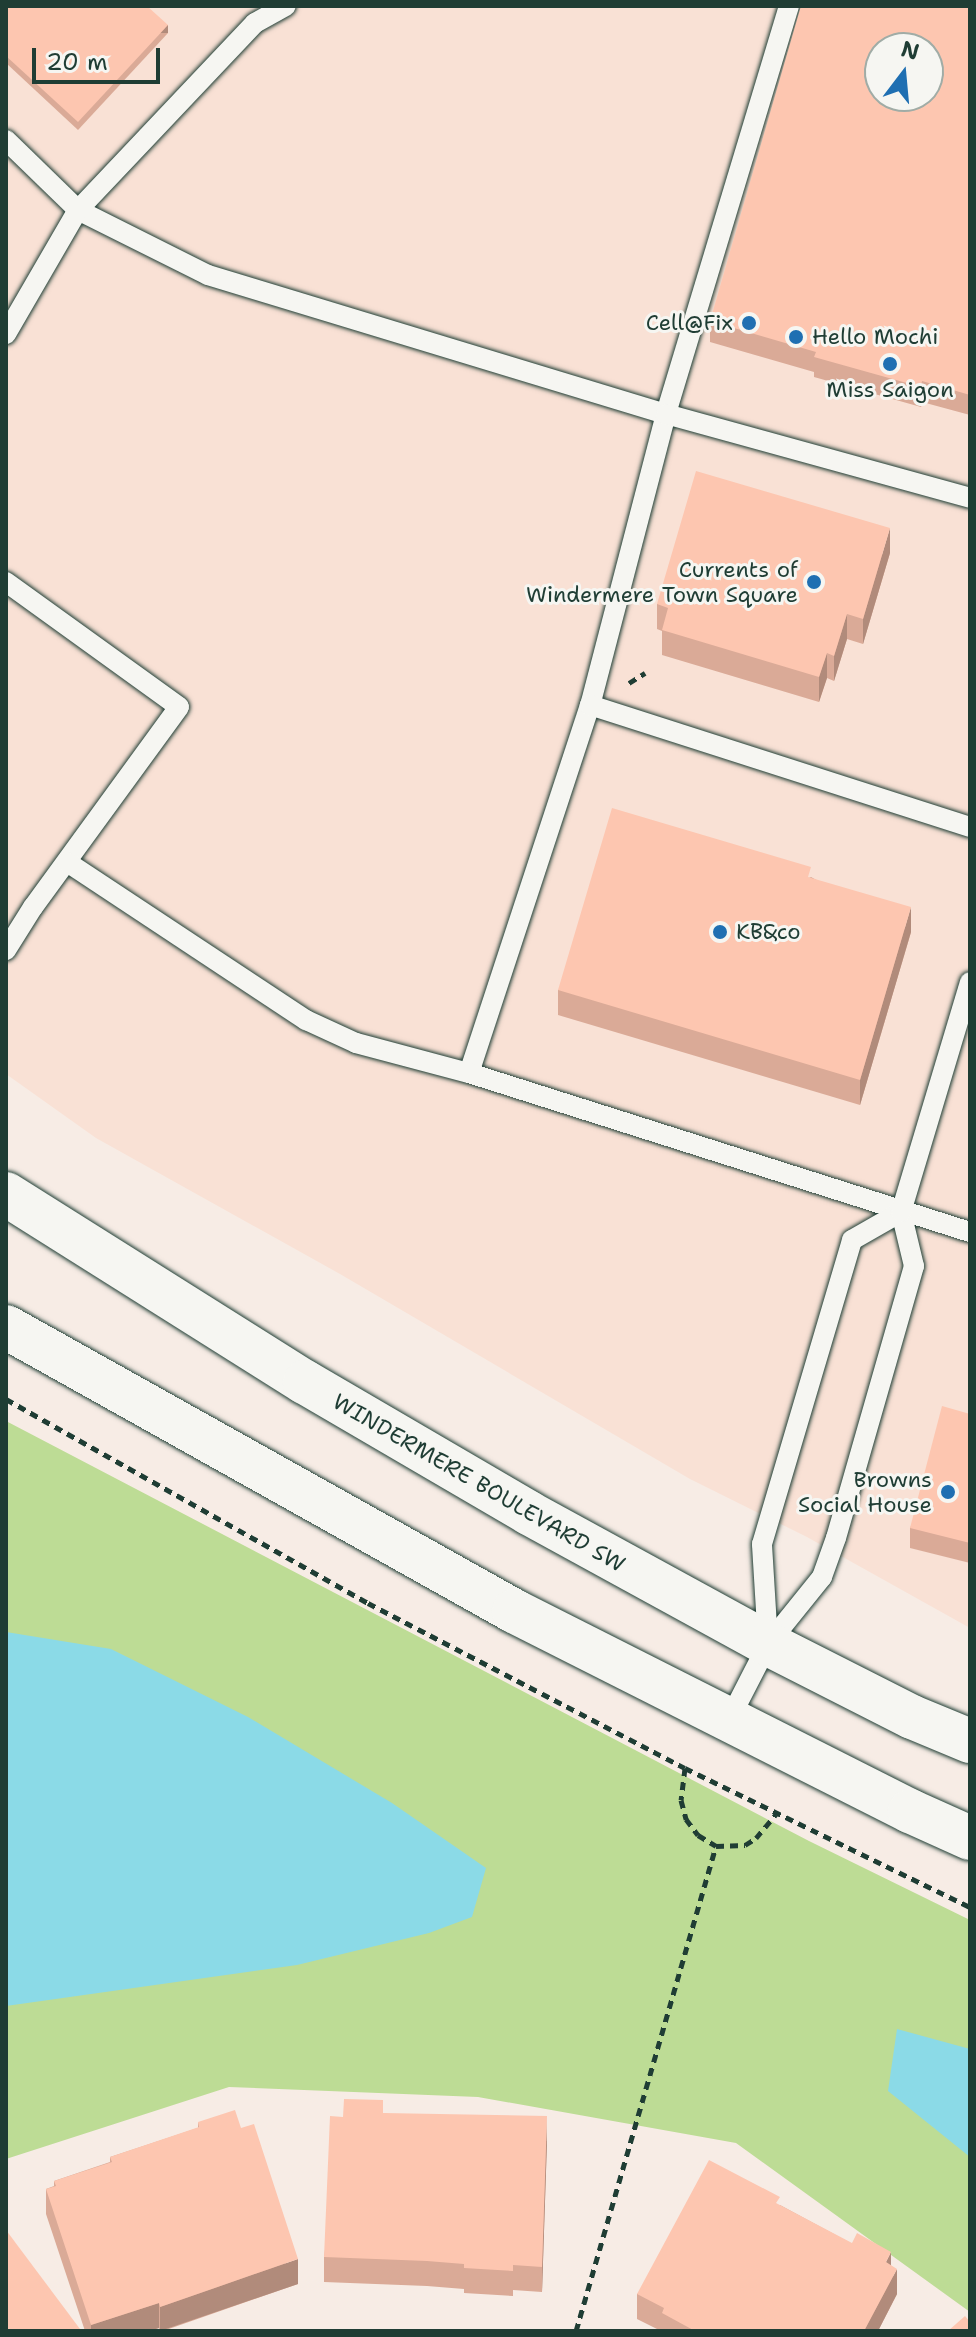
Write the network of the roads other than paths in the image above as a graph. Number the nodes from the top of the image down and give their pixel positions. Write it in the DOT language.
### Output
graph roads {
  1 [pos="286,6"];
  2 [pos="789,6"];
  3 [pos="6,140"];
  4 [pos="78,210"];
  5 [pos="6,334"];
  6 [pos="666,414"];
  7 [pos="970,498"];
  8 [pos="6,582"];
  9 [pos="590,705"];
  10 [pos="970,827"];
  11 [pos="67,862"];
  12 [pos="6,950"];
  13 [pos="970,982"];
  14 [pos="469,1073"];
  15 [pos="6,1194"];
  16 [pos="901,1212"];
  17 [pos="970,1232"];
  18 [pos="6,1327"];
  19 [pos="768,1644"];
  20 [pos="729,1720"];
  21 [pos="970,1741"];
  22 [pos="970,1838"];
  1 -- 4 [label="lane"];
  2 -- 6 [label="lane"];
  3 -- 4 [label="lane"];
  4 -- 5 [label="lane"];
  4 -- 6 [label="lane"];
  6 -- 7 [label="lane"];
  6 -- 9 [label="lane"];
  8 -- 11 [label="lane"];
  9 -- 10 [label="lane"];
  9 -- 14 [label="lane"];
  11 -- 12 [label="lane"];
  11 -- 14 [label="lane"];
  13 -- 16 [label="lane"];
  14 -- 16 [label="lane"];
  15 -- 19 [label="main road, WINDERMERE BOULEVARD SW"];
  16 -- 17 [label="lane"];
  16 -- 19 [label="lane"];
  16 -- 19 [label="lane"];
  18 -- 20 [label="main road"];
  19 -- 20 [label="lane"];
  19 -- 21 [label="main road, WINDERMERE BOULEVARD SW"];
  20 -- 22 [label="main road"];
}
